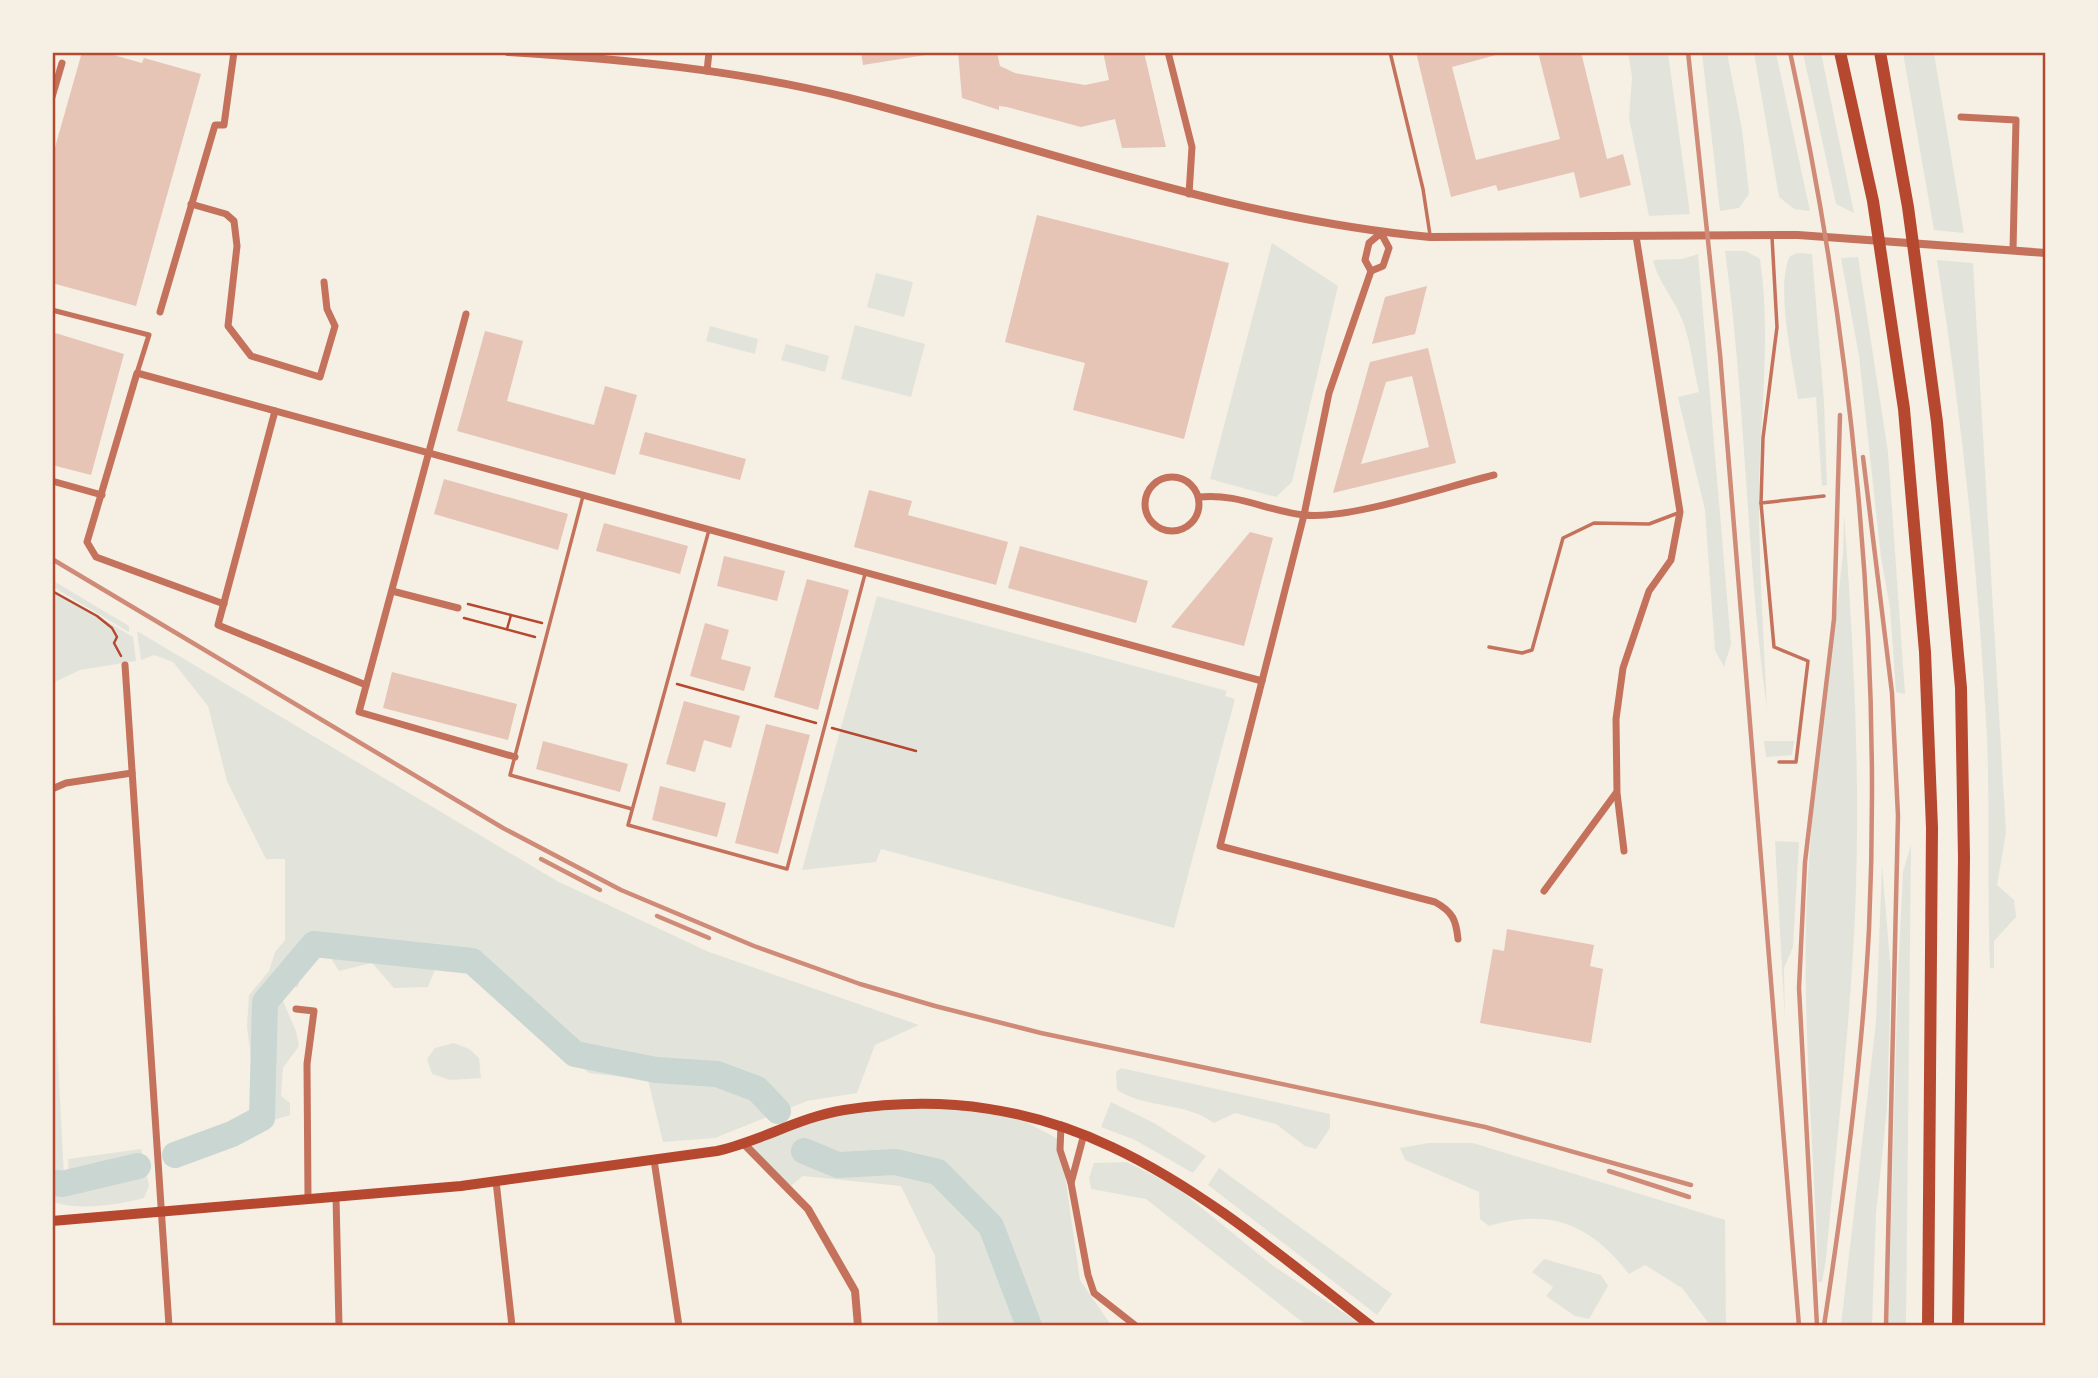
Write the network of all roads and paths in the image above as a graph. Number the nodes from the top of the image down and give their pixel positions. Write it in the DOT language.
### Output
graph roads {
  1 [pos="234,52"];
  2 [pos="508,52"];
  3 [pos="709,52"];
  4 [pos="1168,52"];
  5 [pos="1390,52"];
  6 [pos="1840,52"];
  7 [pos="1880,52"];
  8 [pos="62,63"];
  9 [pos="706,71"];
  10 [pos="52,97"];
  11 [pos="1961,117"];
  12 [pos="1189,194"];
  13 [pos="191,204"];
  14 [pos="1381,233"];
  15 [pos="1771,235"];
  16 [pos="1636,236"];
  17 [pos="1430,237"];
  18 [pos="2013,250"];
  19 [pos="2046,253"];
  20 [pos="1371,271"];
  21 [pos="324,282"];
  22 [pos="52,310"];
  23 [pos="160,312"];
  24 [pos="466,314"];
  25 [pos="137,373"];
  26 [pos="275,411"];
  27 [pos="428,452"];
  28 [pos="1494,475"];
  29 [pos="52,481"];
  30 [pos="584,494"];
  31 [pos="102,495"];
  32 [pos="1824,496"];
  33 [pos="1199,497"];
  34 [pos="1762,503"];
  35 [pos="1680,512"];
  36 [pos="1304,515"];
  37 [pos="709,528"];
  38 [pos="865,571"];
  39 [pos="52,591"];
  40 [pos="391,591"];
  41 [pos="224,604"];
  42 [pos="457,608"];
  43 [pos="511,615"];
  44 [pos="549,625"];
  45 [pos="507,629"];
  46 [pos="545,640"];
  47 [pos="114,643"];
  48 [pos="1489,647"];
  49 [pos="125,665"];
  50 [pos="667,681"];
  51 [pos="1262,681"];
  52 [pos="366,685"];
  53 [pos="825,726"];
  54 [pos="916,751"];
  55 [pos="515,757"];
  56 [pos="1779,762"];
  57 [pos="132,773"];
  58 [pos="52,789"];
  59 [pos="1617,793"];
  60 [pos="633,810"];
  61 [pos="1624,851"];
  62 [pos="1544,891"];
  63 [pos="1458,939"];
  64 [pos="296,1009"];
  65 [pos="1061,1125"];
  66 [pos="1084,1133"];
  67 [pos="745,1145"];
  68 [pos="654,1160"];
  69 [pos="496,1181"];
  70 [pos="1071,1183"];
  71 [pos="336,1197"];
  72 [pos="308,1199"];
  73 [pos="161,1211"];
  74 [pos="52,1221"];
  75 [pos="169,1325"];
  76 [pos="340,1325"];
  77 [pos="512,1325"];
  78 [pos="679,1325"];
  79 [pos="858,1325"];
  80 [pos="1136,1325"];
  81 [pos="1371,1325"];
  82 [pos="1928,1325"];
  83 [pos="1958,1325"];
  1 -- 13 [label="street"];
  2 -- 9 [label="street"];
  3 -- 9 [label="street"];
  4 -- 12 [label="street"];
  5 -- 17 [label="lane"];
  6 -- 82 [label="highway"];
  7 -- 83 [label="highway"];
  8 -- 10 [label="street"];
  9 -- 12 [label="street"];
  11 -- 18 [label="street"];
  12 -- 14 [label="street"];
  13 -- 21 [label="street"];
  13 -- 23 [label="street"];
  14 -- 17 [label="street"];
  14 -- 20 [label="street"];
  14 -- 20 [label="street"];
  15 -- 16 [label="street"];
  15 -- 18 [label="street"];
  15 -- 34 [label="lane"];
  16 -- 17 [label="street"];
  16 -- 35 [label="street"];
  18 -- 19 [label="street"];
  20 -- 36 [label="street"];
  22 -- 25 [label="street"];
  24 -- 27 [label="street"];
  25 -- 26 [label="street"];
  25 -- 31 [label="street"];
  26 -- 27 [label="street"];
  26 -- 41 [label="street"];
  27 -- 30 [label="street"];
  27 -- 40 [label="street"];
  28 -- 36 [label="street"];
  29 -- 31 [label="street"];
  30 -- 37 [label="street"];
  30 -- 44 [label="lane"];
  31 -- 41 [label="street"];
  32 -- 34 [label="lane"];
  33 -- 33 [label="street"];
  33 -- 36 [label="street"];
  34 -- 56 [label="lane"];
  35 -- 48 [label="lane"];
  35 -- 59 [label="street"];
  36 -- 51 [label="street"];
  37 -- 38 [label="street"];
  37 -- 50 [label="lane"];
  38 -- 51 [label="street"];
  38 -- 53 [label="lane"];
  39 -- 47 [label="path"];
  40 -- 42 [label="street"];
  40 -- 52 [label="street"];
  41 -- 52 [label="street"];
  42 -- 43 [label="path"];
  42 -- 45 [label="path"];
  43 -- 44 [label="path"];
  43 -- 45 [label="path"];
  44 -- 46 [label="lane"];
  45 -- 46 [label="path"];
  46 -- 55 [label="lane"];
  49 -- 57 [label="street"];
  50 -- 53 [label="path"];
  50 -- 60 [label="lane"];
  51 -- 63 [label="street"];
  52 -- 55 [label="street"];
  53 -- 54 [label="path"];
  53 -- 60 [label="lane"];
  55 -- 60 [label="lane"];
  57 -- 58 [label="street"];
  57 -- 73 [label="street"];
  59 -- 61 [label="street"];
  59 -- 62 [label="street"];
  64 -- 72 [label="street"];
  65 -- 66 [label="main road"];
  65 -- 67 [label="main road"];
  65 -- 70 [label="street"];
  66 -- 70 [label="street"];
  66 -- 81 [label="main road"];
  67 -- 68 [label="main road"];
  67 -- 79 [label="street"];
  68 -- 69 [label="main road"];
  68 -- 78 [label="street"];
  69 -- 71 [label="main road"];
  69 -- 77 [label="street"];
  70 -- 80 [label="street"];
  71 -- 72 [label="main road"];
  71 -- 76 [label="street"];
  72 -- 73 [label="main road"];
  73 -- 74 [label="main road"];
  73 -- 75 [label="street"];
}
